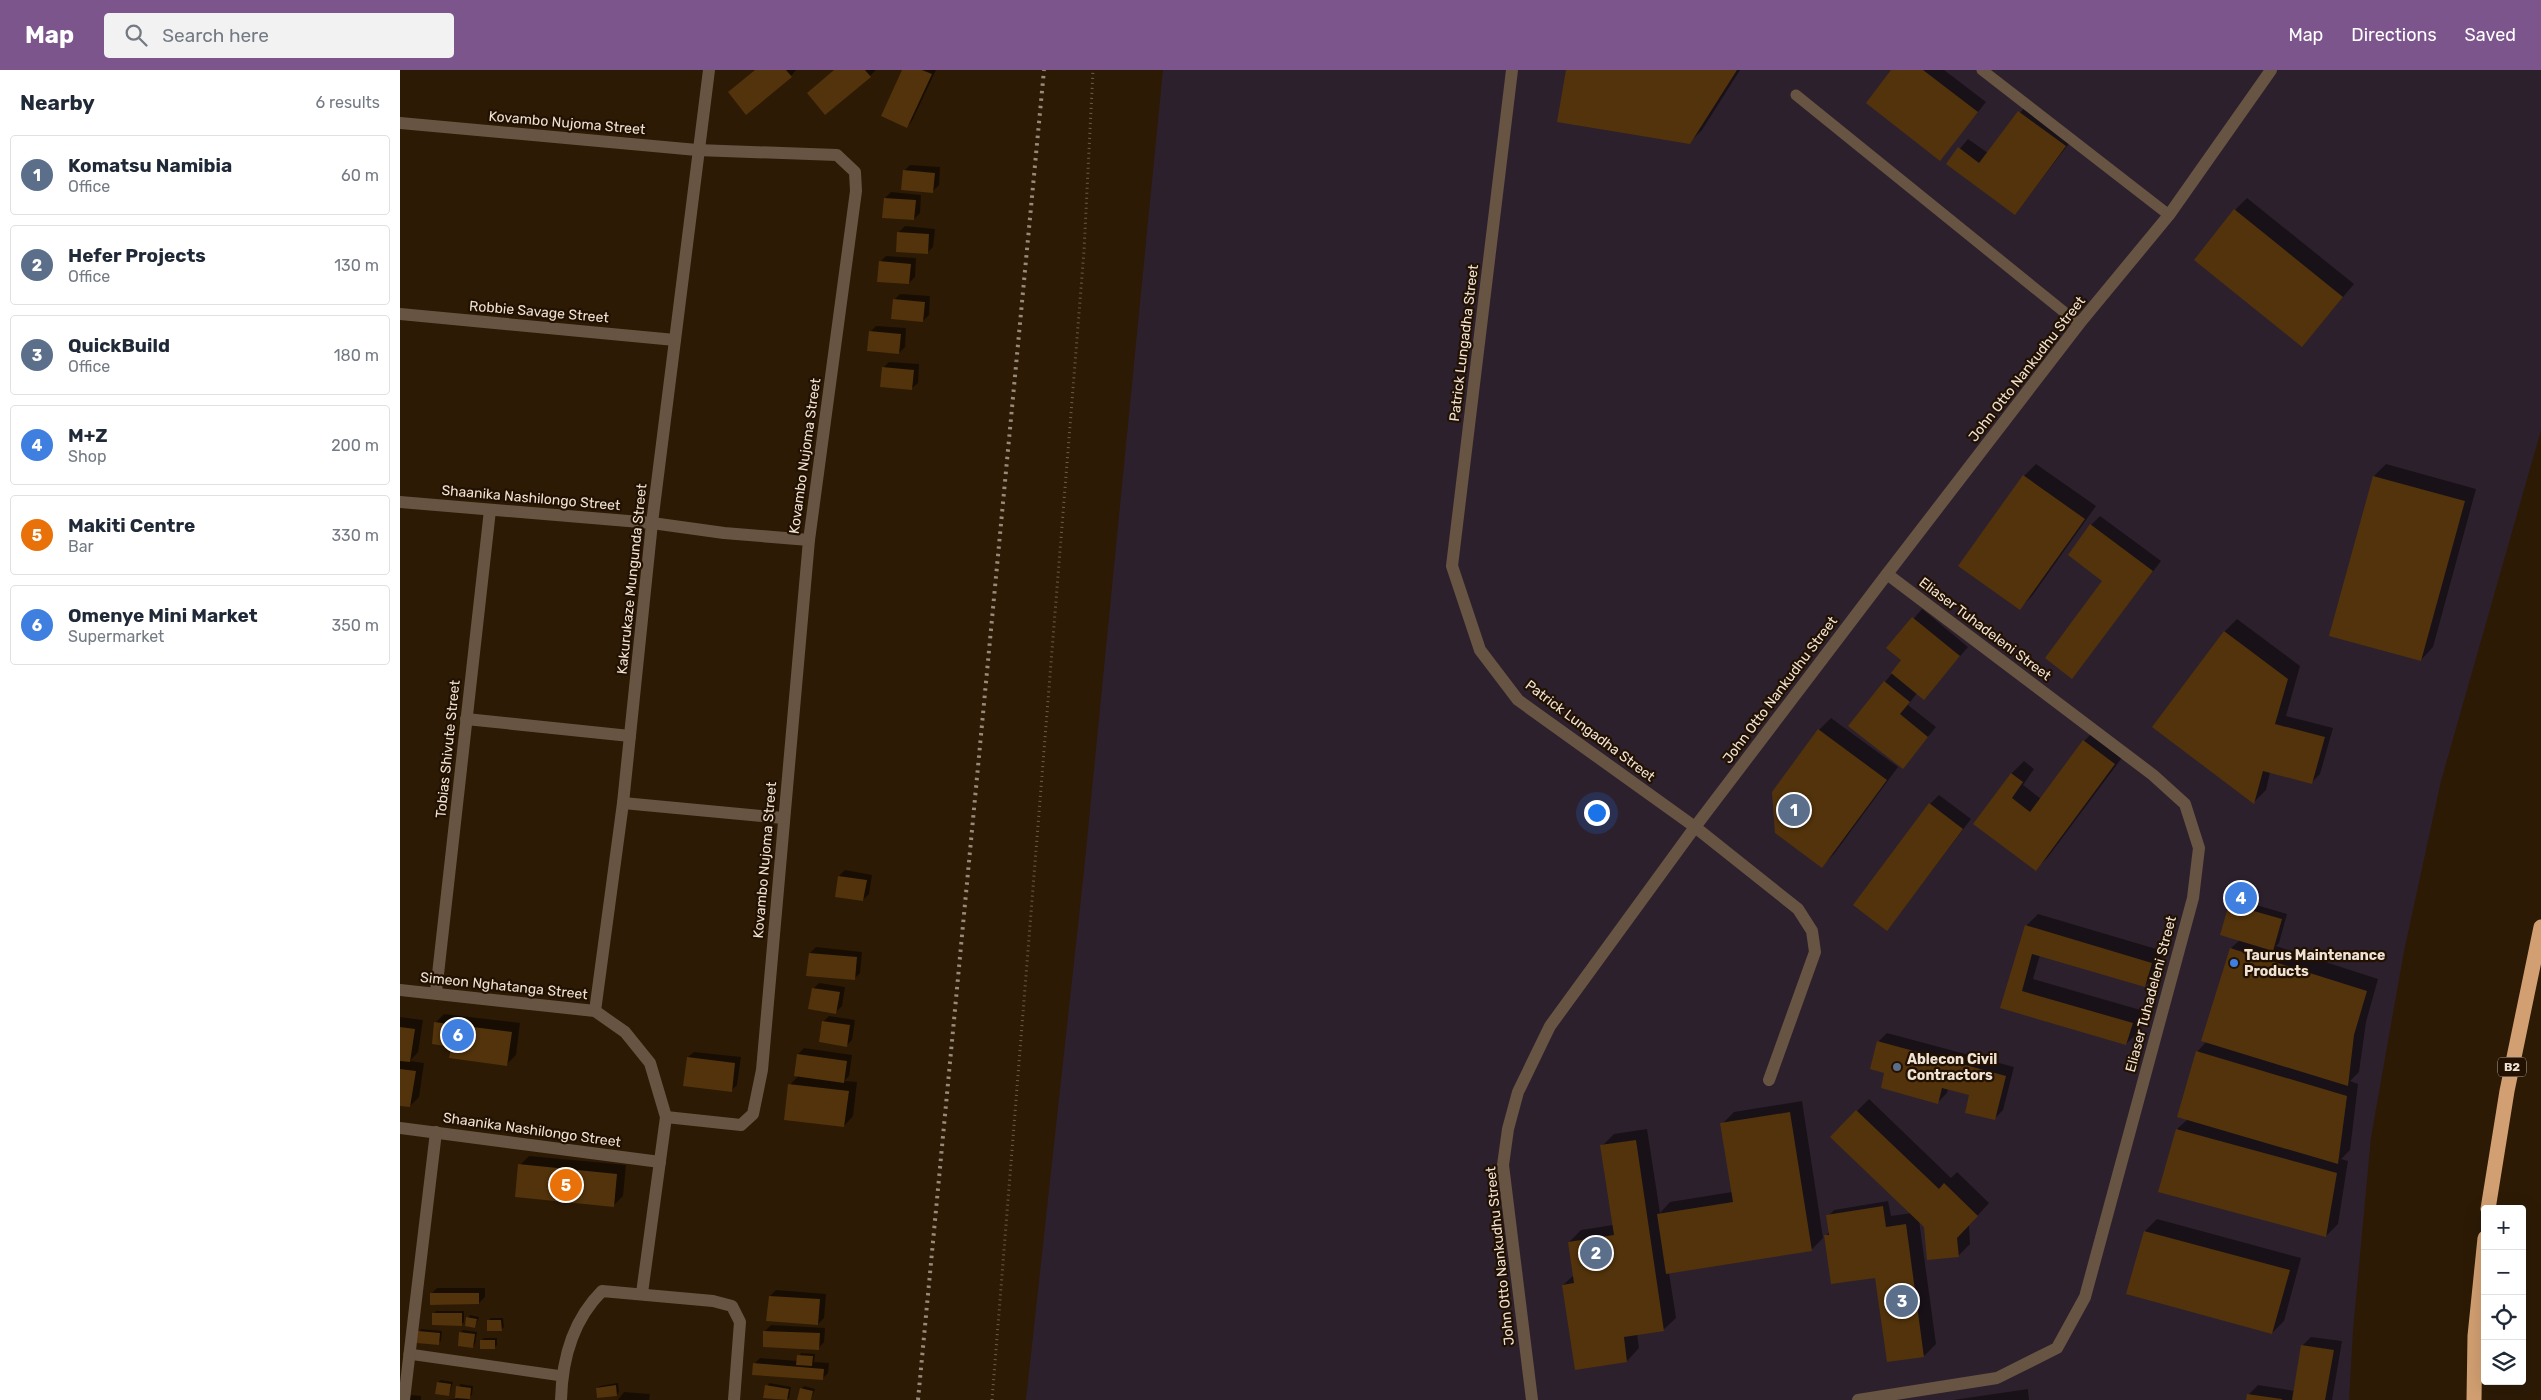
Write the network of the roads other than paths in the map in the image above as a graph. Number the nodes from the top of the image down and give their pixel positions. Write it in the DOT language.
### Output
graph roads {
  1 [pos="709,70"];
  2 [pos="1512,70"];
  3 [pos="1982,70"];
  4 [pos="2271,70"];
  5 [pos="1796,95"];
  6 [pos="400,123"];
  7 [pos="697,150"];
  8 [pos="2169,215"];
  9 [pos="400,314"];
  10 [pos="2079,324"];
  11 [pos="675,340"];
  12 [pos="400,502"];
  13 [pos="490,510"];
  14 [pos="652,524"];
  15 [pos="809,540"];
  16 [pos="1887,574"];
  17 [pos="466,719"];
  18 [pos="630,736"];
  19 [pos="623,803"];
  20 [pos="784,818"];
  21 [pos="1696,827"];
  22 [pos="2541,927"];
  23 [pos="400,990"];
  24 [pos="436,992"];
  25 [pos="595,1011"];
  26 [pos="1769,1080"];
  27 [pos="666,1117"];
  28 [pos="400,1128"];
  29 [pos="436,1132"];
  30 [pos="660,1162"];
  31 [pos="2489,1205"];
  32 [pos="2484,1250"];
  33 [pos="642,1293"];
  34 [pos="409,1354"];
  35 [pos="562,1376"];
  36 [pos="404,1400"];
  37 [pos="561,1400"];
  38 [pos="734,1400"];
  39 [pos="1532,1400"];
  40 [pos="1858,1400"];
  41 [pos="2474,1400"];
  1 -- 7 [label="street, Kakurukaze Mungunda Street"];
  2 -- 21 [label="street, Patrick Lungadha Street"];
  3 -- 8 [label="lane"];
  4 -- 8 [label="street, John Otto Nankudhu Street"];
  5 -- 10 [label="lane"];
  6 -- 7 [label="street, Kovambo Nujoma Street"];
  7 -- 11 [label="street, Kakurukaze Mungunda Street"];
  7 -- 15 [label="street, Kovambo Nujoma Street"];
  8 -- 10 [label="street, John Otto Nankudhu Street"];
  9 -- 11 [label="street, Robbie Savage Street"];
  10 -- 16 [label="street, John Otto Nankudhu Street"];
  11 -- 14 [label="street, Kakurukaze Mungunda Street"];
  12 -- 13 [label="street, Shaanika Nashilongo Street"];
  13 -- 14 [label="street, Shaanika Nashilongo Street"];
  13 -- 17 [label="street, Tobias Shivute Street"];
  14 -- 15 [label="street, Shaanika Nashilongo Street"];
  14 -- 18 [label="street, Kakurukaze Mungunda Street"];
  15 -- 20 [label="street, Kovambo Nujoma Street"];
  16 -- 21 [label="street, John Otto Nankudhu Street"];
  16 -- 40 [label="street, Eliaser Tuhadeleni Street"];
  17 -- 18 [label="street"];
  17 -- 24 [label="street, Tobias Shivute Street"];
  18 -- 19 [label="street, Kakurukaze Mungunda Street"];
  19 -- 20 [label="street"];
  19 -- 25 [label="street, Kakurukaze Mungunda Street"];
  20 -- 27 [label="street, Kovambo Nujoma Street"];
  21 -- 26 [label="street, Patrick Lungadha Street"];
  21 -- 39 [label="street, John Otto Nankudhu Street"];
  22 -- 31 [label="highway, B2"];
  23 -- 24 [label="street, Simeon Nghatanga Street"];
  24 -- 25 [label="street, Simeon Nghatanga Street"];
  25 -- 27 [label="street, Simeon Nghatanga Street"];
  27 -- 30 [label="street, Simeon Nghatanga Street"];
  28 -- 29 [label="street, Shaanika Nashilongo Street"];
  29 -- 30 [label="street, Shaanika Nashilongo Street"];
  29 -- 34 [label="street"];
  30 -- 33 [label="street, Simeon Nghatanga Street"];
  32 -- 41 [label="highway"];
  33 -- 35 [label="street"];
  33 -- 38 [label="street"];
  34 -- 35 [label="lane"];
  34 -- 36 [label="street"];
  35 -- 37 [label="street"];
}
